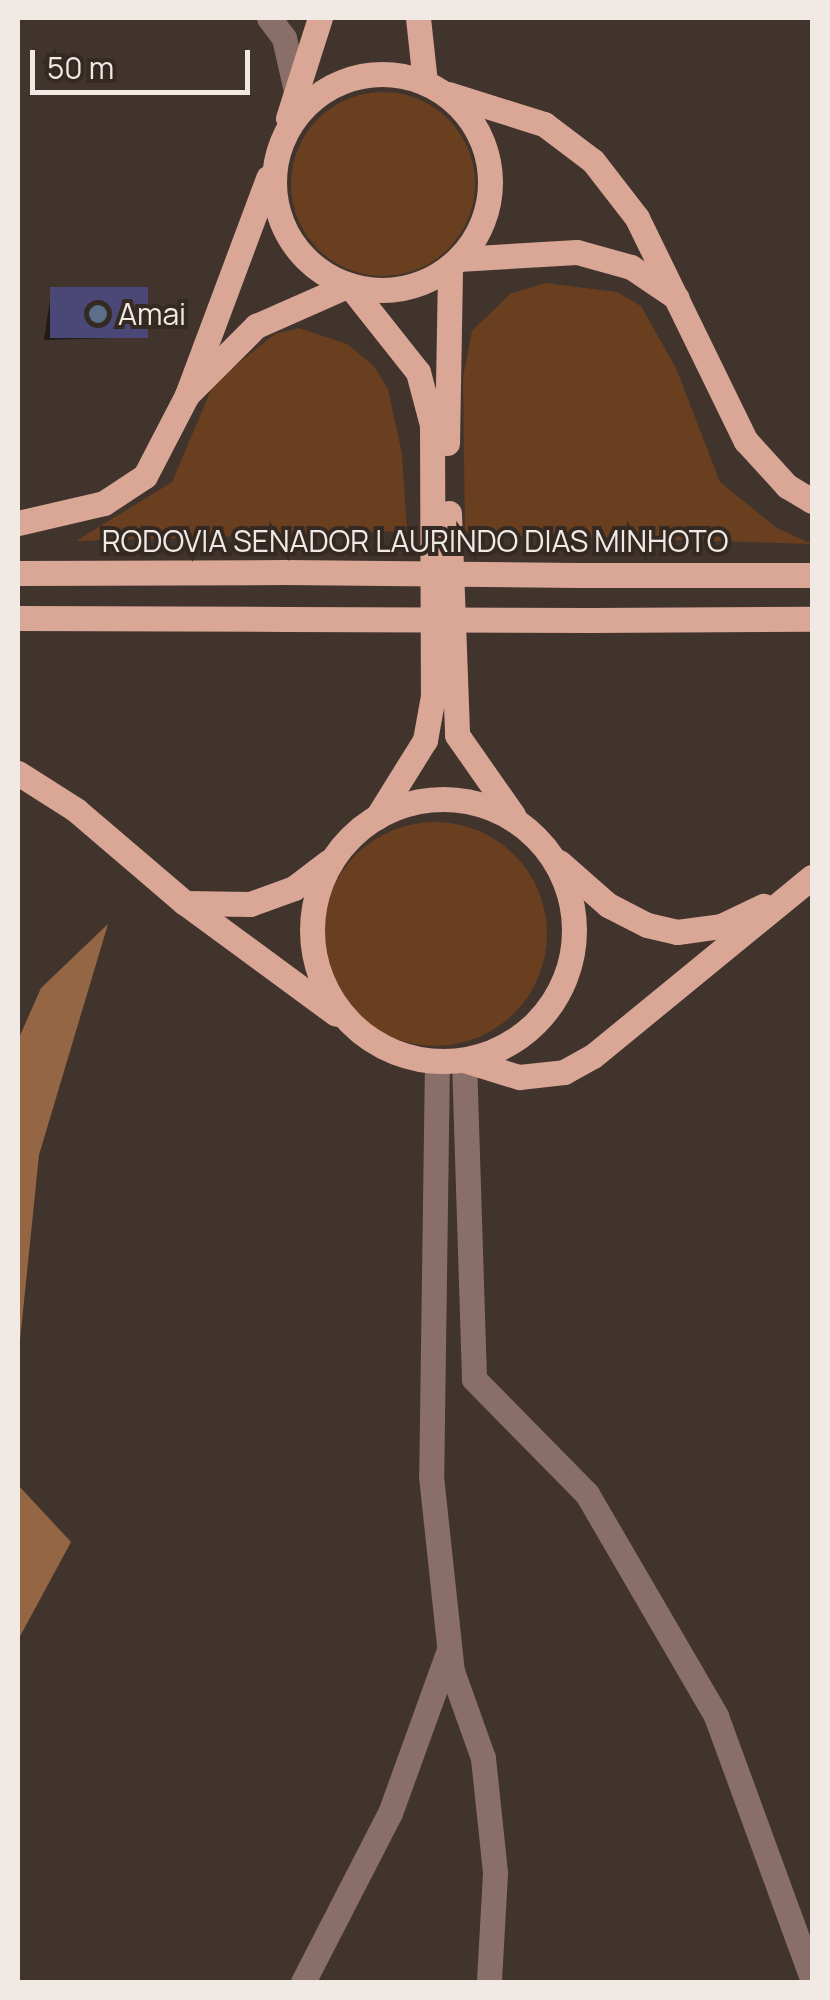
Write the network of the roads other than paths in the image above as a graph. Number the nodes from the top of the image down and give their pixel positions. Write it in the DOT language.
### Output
graph roads {
  1 [pos="268,18"];
  2 [pos="320,18"];
  3 [pos="418,18"];
  4 [pos="434,87"];
  5 [pos="296,91"];
  6 [pos="278,149"];
  7 [pos="454,262"];
  8 [pos="349,285"];
  9 [pos="681,301"];
  10 [pos="186,395"];
  11 [pos="812,501"];
  12 [pos="18,523"];
  13 [pos="18,572"];
  14 [pos="812,575"];
  15 [pos="18,618"];
  16 [pos="812,619"];
  17 [pos="18,774"];
  18 [pos="377,817"];
  19 [pos="519,823"];
  20 [pos="550,854"];
  21 [pos="333,858"];
  22 [pos="803,884"];
  23 [pos="185,904"];
  24 [pos="358,1030"];
  25 [pos="464,1060"];
  26 [pos="437,1061"];
  27 [pos="448,1650"];
  28 [pos="812,1979"];
  29 [pos="303,1982"];
  30 [pos="490,1982"];
  1 -- 5 [label="street"];
  2 -- 5 [label="main road"];
  3 -- 4 [label="main road"];
  4 -- 6 [label="main road"];
  4 -- 7 [label="main road"];
  4 -- 9 [label="main road"];
  5 -- 6 [label="main road"];
  6 -- 8 [label="main road"];
  6 -- 10 [label="main road"];
  7 -- 8 [label="main road"];
  7 -- 9 [label="main road"];
  7 -- 19 [label="main road"];
  8 -- 10 [label="main road"];
  8 -- 18 [label="main road"];
  9 -- 11 [label="main road"];
  10 -- 12 [label="main road"];
  13 -- 14 [label="main road, RODOVIA SENADOR LAURINDO DIAS MINHOTO, bridge"];
  15 -- 16 [label="main road, bridge"];
  17 -- 23 [label="main road"];
  18 -- 19 [label="main road"];
  18 -- 21 [label="main road"];
  19 -- 20 [label="main road"];
  20 -- 22 [label="main road"];
  20 -- 25 [label="main road"];
  21 -- 23 [label="main road"];
  21 -- 24 [label="main road"];
  22 -- 25 [label="main road"];
  23 -- 24 [label="main road"];
  24 -- 26 [label="main road"];
  25 -- 26 [label="main road"];
  25 -- 28 [label="street"];
  26 -- 27 [label="street"];
  27 -- 29 [label="street"];
  27 -- 30 [label="street"];
}
